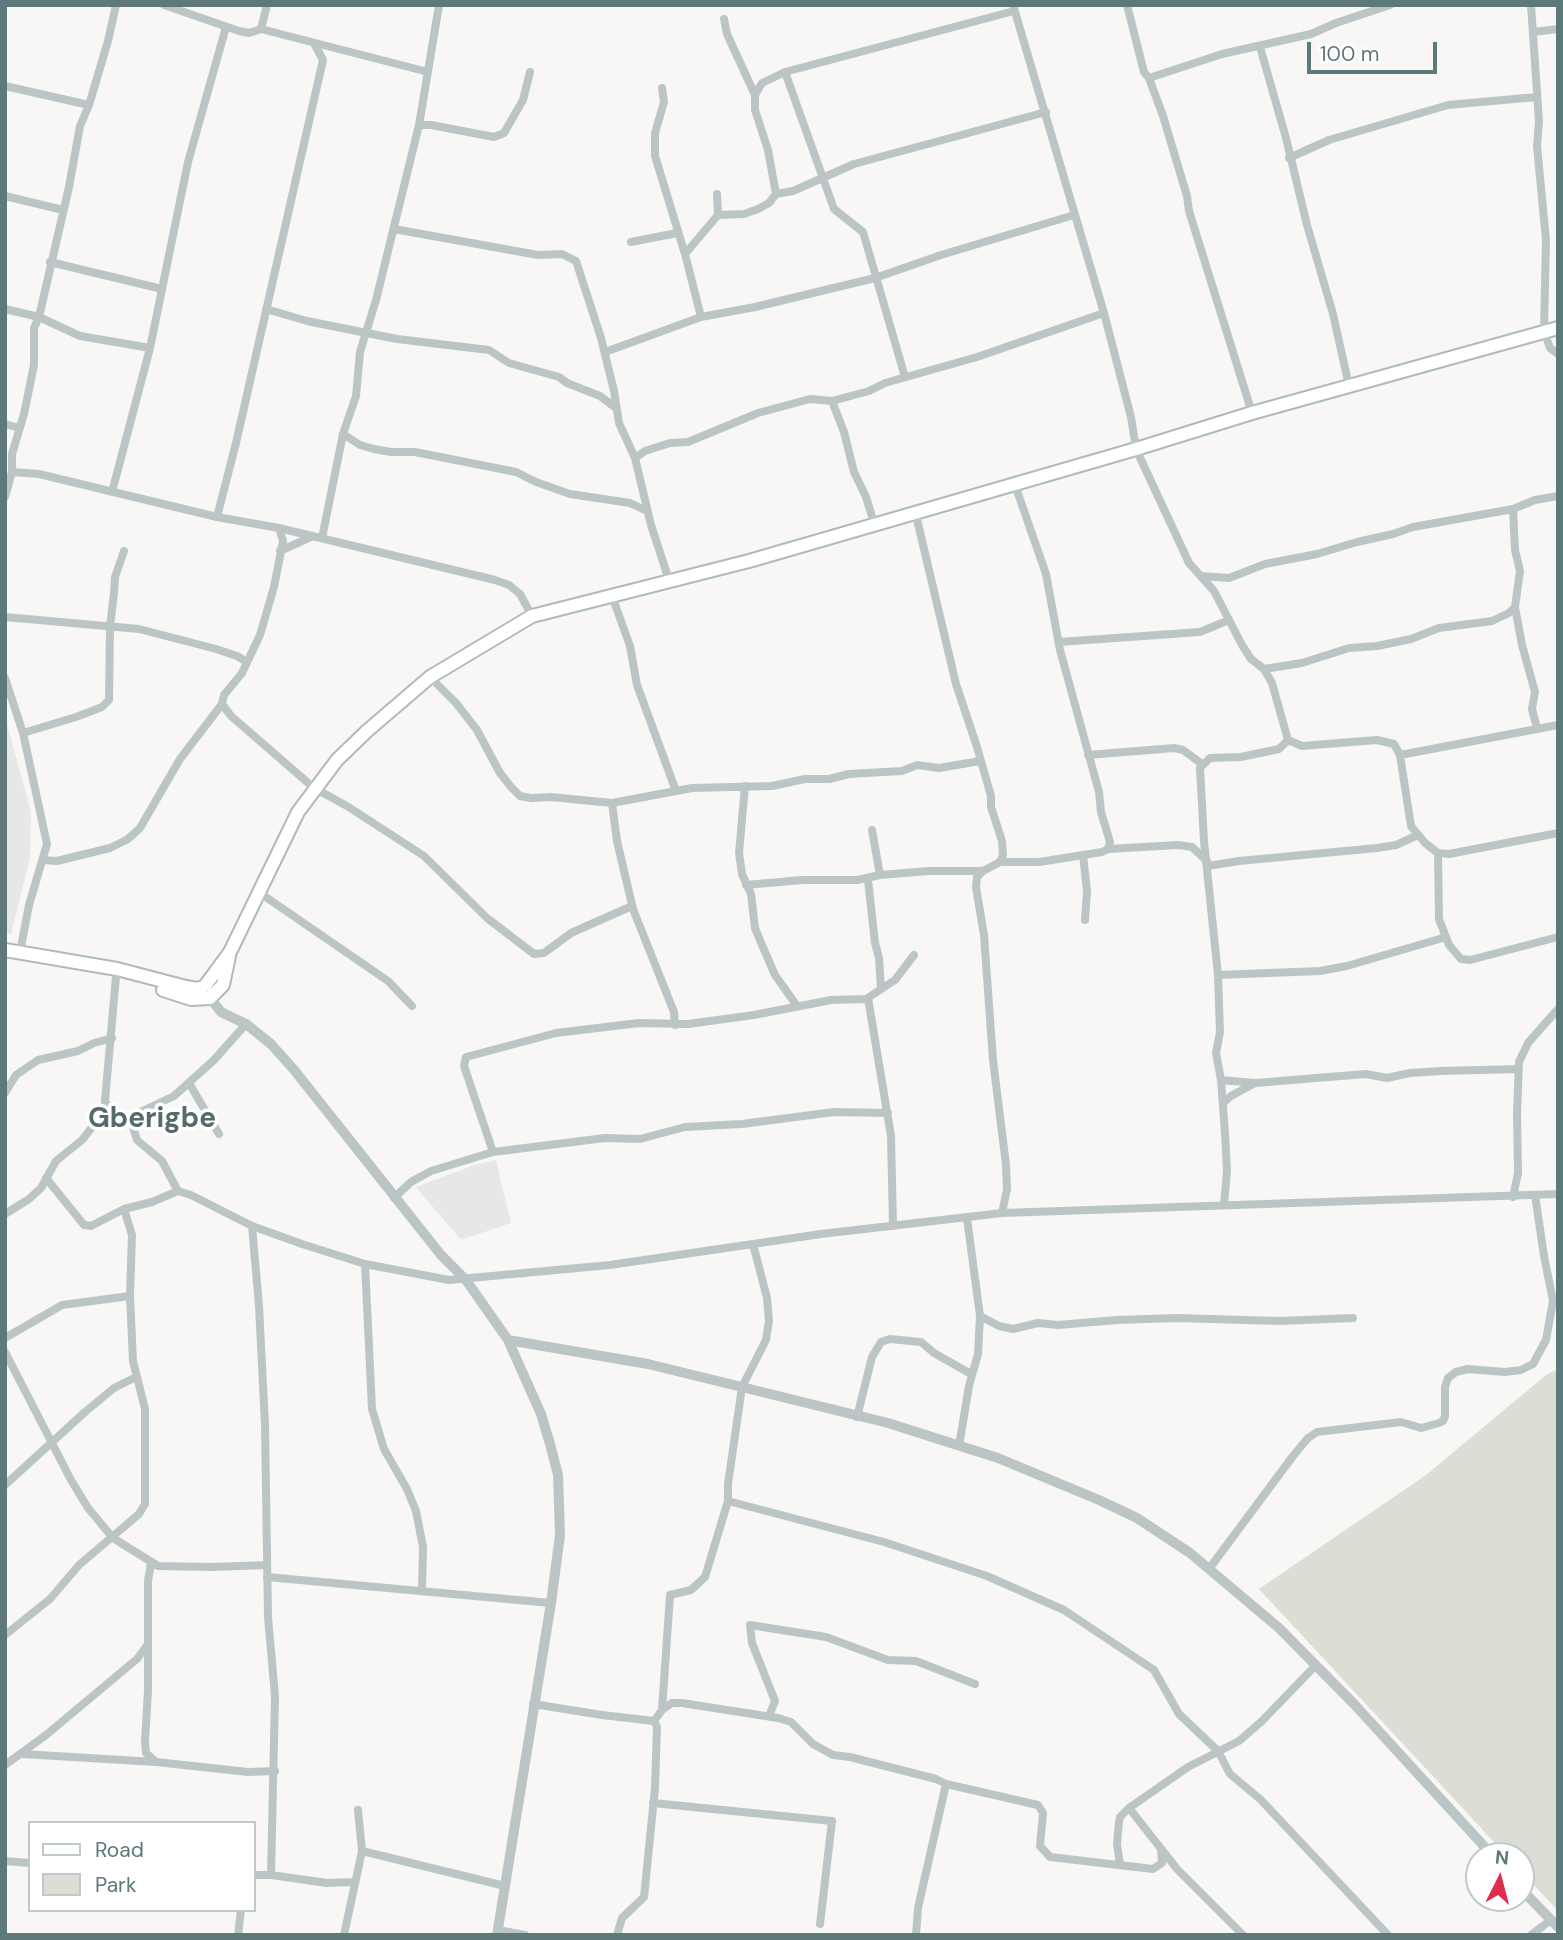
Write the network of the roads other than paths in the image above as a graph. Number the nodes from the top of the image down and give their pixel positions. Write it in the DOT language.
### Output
graph roads {
  1 [pos="116,5"];
  2 [pos="164,5"];
  3 [pos="267,5"];
  4 [pos="439,5"];
  5 [pos="1127,5"];
  6 [pos="1390,5"];
  7 [pos="1531,5"];
  8 [pos="1014,8"];
  9 [pos="724,19"];
  10 [pos="226,27"];
  11 [pos="261,29"];
  12 [pos="1558,29"];
  13 [pos="1533,32"];
  14 [pos="315,44"];
  15 [pos="1260,47"];
  16 [pos="428,72"];
  17 [pos="530,72"];
  18 [pos="785,72"];
  19 [pos="1149,78"];
  20 [pos="5,86"];
  21 [pos="662,88"];
  22 [pos="755,95"];
  23 [pos="1537,97"];
  24 [pos="89,105"];
  25 [pos="1046,112"];
  26 [pos="419,125"];
  27 [pos="1289,158"];
  28 [pos="822,177"];
  29 [pos="717,194"];
  30 [pos="776,194"];
  31 [pos="5,196"];
  32 [pos="63,210"];
  33 [pos="718,215"];
  34 [pos="1074,215"];
  35 [pos="394,229"];
  36 [pos="677,233"];
  37 [pos="631,242"];
  38 [pos="685,254"];
  39 [pos="50,262"];
  40 [pos="875,278"];
  41 [pos="162,289"];
  42 [pos="5,309"];
  43 [pos="266,309"];
  44 [pos="1104,313"];
  45 [pos="39,317"];
  46 [pos="701,317"];
  47 [pos="1551,329"];
  48 [pos="365,332"];
  49 [pos="150,348"];
  50 [pos="605,352"];
  51 [pos="1558,354"];
  52 [pos="905,377"];
  53 [pos="1349,386"];
  54 [pos="832,401"];
  55 [pos="616,408"];
  56 [pos="1251,413"];
  57 [pos="5,424"];
  58 [pos="19,428"];
  59 [pos="343,434"];
  60 [pos="1136,449"];
  61 [pos="635,458"];
  62 [pos="12,472"];
  63 [pos="1015,485"];
  64 [pos="113,492"];
  65 [pos="1558,496"];
  66 [pos="5,497"];
  67 [pos="1513,509"];
  68 [pos="647,511"];
  69 [pos="915,512"];
  70 [pos="217,517"];
  71 [pos="874,523"];
  72 [pos="279,528"];
  73 [pos="317,537"];
  74 [pos="124,551"];
  75 [pos="281,551"];
  76 [pos="1198,575"];
  77 [pos="670,583"];
  78 [pos="612,596"];
  79 [pos="1515,607"];
  80 [pos="5,617"];
  81 [pos="532,617"];
  82 [pos="1229,620"];
  83 [pos="110,626"];
  84 [pos="1059,642"];
  85 [pos="247,662"];
  86 [pos="1264,669"];
  87 [pos="430,677"];
  88 [pos="5,678"];
  89 [pos="222,704"];
  90 [pos="1558,726"];
  91 [pos="1537,729"];
  92 [pos="23,733"];
  93 [pos="1289,740"];
  94 [pos="1088,755"];
  95 [pos="1401,755"];
  96 [pos="980,761"];
  97 [pos="1202,764"];
  98 [pos="745,786"];
  99 [pos="314,788"];
  100 [pos="676,791"];
  101 [pos="612,803"];
  102 [pos="872,830"];
  103 [pos="1558,833"];
  104 [pos="1418,835"];
  105 [pos="1204,841"];
  106 [pos="1108,849"];
  107 [pos="1196,850"];
  108 [pos="1438,853"];
  109 [pos="1083,855"];
  110 [pos="43,860"];
  111 [pos="1000,862"];
  112 [pos="1207,863"];
  113 [pos="982,871"];
  114 [pos="880,875"];
  115 [pos="868,880"];
  116 [pos="746,885"];
  117 [pos="257,891"];
  118 [pos="632,905"];
  119 [pos="1085,920"];
  120 [pos="1446,937"];
  121 [pos="1558,937"];
  122 [pos="5,950"];
  123 [pos="20,952"];
  124 [pos="230,952"];
  125 [pos="914,955"];
  126 [pos="5,958"];
  127 [pos="1218,975"];
  128 [pos="116,976"];
  129 [pos="881,989"];
  130 [pos="210,998"];
  131 [pos="868,998"];
  132 [pos="412,1006"];
  133 [pos="797,1006"];
  134 [pos="1558,1009"];
  135 [pos="246,1024"];
  136 [pos="675,1025"];
  137 [pos="112,1038"];
  138 [pos="1518,1069"];
  139 [pos="1221,1080"];
  140 [pos="189,1083"];
  141 [pos="1255,1083"];
  142 [pos="5,1093"];
  143 [pos="1223,1103"];
  144 [pos="107,1104"];
  145 [pos="888,1114"];
  146 [pos="130,1117"];
  147 [pos="219,1134"];
  148 [pos="493,1152"];
  149 [pos="46,1178"];
  150 [pos="178,1191"];
  151 [pos="1558,1194"];
  152 [pos="1535,1195"];
  153 [pos="1513,1197"];
  154 [pos="394,1198"];
  155 [pos="1224,1205"];
  156 [pos="124,1209"];
  157 [pos="1002,1213"];
  158 [pos="5,1214"];
  159 [pos="967,1218"];
  160 [pos="252,1226"];
  161 [pos="893,1226"];
  162 [pos="753,1244"];
  163 [pos="365,1264"];
  164 [pos="466,1280"];
  165 [pos="130,1296"];
  166 [pos="1555,1301"];
  167 [pos="980,1316"];
  168 [pos="1353,1318"];
  169 [pos="5,1338"];
  170 [pos="508,1340"];
  171 [pos="5,1352"];
  172 [pos="971,1374"];
  173 [pos="136,1377"];
  174 [pos="742,1387"];
  175 [pos="857,1416"];
  176 [pos="51,1445"];
  177 [pos="959,1446"];
  178 [pos="5,1485"];
  179 [pos="729,1501"];
  180 [pos="113,1538"];
  181 [pos="151,1563"];
  182 [pos="267,1564"];
  183 [pos="1209,1569"];
  184 [pos="267,1577"];
  185 [pos="422,1590"];
  186 [pos="551,1603"];
  187 [pos="5,1635"];
  188 [pos="149,1641"];
  189 [pos="1316,1665"];
  190 [pos="975,1684"];
  191 [pos="533,1704"];
  192 [pos="662,1710"];
  193 [pos="769,1716"];
  194 [pos="653,1721"];
  195 [pos="1218,1751"];
  196 [pos="22,1754"];
  197 [pos="156,1762"];
  198 [pos="5,1765"];
  199 [pos="275,1770"];
  200 [pos="946,1784"];
  201 [pos="653,1803"];
  202 [pos="1129,1808"];
  203 [pos="358,1810"];
  204 [pos="1480,1842"];
  205 [pos="1161,1849"];
  206 [pos="362,1851"];
  207 [pos="5,1861"];
  208 [pos="28,1863"];
  209 [pos="1121,1864"];
  210 [pos="256,1875"];
  211 [pos="271,1875"];
  212 [pos="354,1882"];
  213 [pos="505,1886"];
  214 [pos="1535,1904"];
  215 [pos="241,1912"];
  216 [pos="820,1924"];
  217 [pos="1554,1924"];
  218 [pos="498,1932"];
  219 [pos="239,1935"];
  220 [pos="344,1935"];
  221 [pos="525,1935"];
  222 [pos="618,1935"];
  223 [pos="916,1935"];
  224 [pos="1243,1935"];
  225 [pos="1388,1935"];
  226 [pos="1531,1935"];
  1 -- 24 [label="street"];
  2 -- 10 [label="street"];
  3 -- 11 [label="street"];
  4 -- 16 [label="street"];
  5 -- 19 [label="street"];
  6 -- 15 [label="street"];
  7 -- 13 [label="street"];
  8 -- 18 [label="street"];
  8 -- 25 [label="street"];
  9 -- 22 [label="street"];
  10 -- 11 [label="street"];
  10 -- 41 [label="street"];
  11 -- 14 [label="street"];
  12 -- 13 [label="street"];
  13 -- 23 [label="street"];
  14 -- 16 [label="street"];
  14 -- 43 [label="street"];
  15 -- 19 [label="street"];
  15 -- 27 [label="street"];
  16 -- 26 [label="street"];
  17 -- 26 [label="street"];
  18 -- 22 [label="street"];
  18 -- 28 [label="street"];
  19 -- 56 [label="street"];
  20 -- 24 [label="street"];
  21 -- 36 [label="street"];
  22 -- 30 [label="street"];
  23 -- 27 [label="street"];
  23 -- 47 [label="street"];
  24 -- 32 [label="street"];
  25 -- 28 [label="street"];
  25 -- 34 [label="street"];
  26 -- 35 [label="street"];
  27 -- 53 [label="street"];
  28 -- 30 [label="street"];
  28 -- 40 [label="street"];
  29 -- 33 [label="street"];
  30 -- 33 [label="street"];
  31 -- 32 [label="street"];
  32 -- 39 [label="street"];
  33 -- 38 [label="street"];
  34 -- 40 [label="street"];
  34 -- 44 [label="street"];
  35 -- 48 [label="street"];
  35 -- 50 [label="street"];
  36 -- 37 [label="street"];
  36 -- 38 [label="street"];
  38 -- 46 [label="street"];
  39 -- 41 [label="street"];
  39 -- 45 [label="street"];
  40 -- 46 [label="street"];
  40 -- 52 [label="street"];
  41 -- 49 [label="street"];
  42 -- 45 [label="street"];
  43 -- 48 [label="street"];
  43 -- 70 [label="street"];
  44 -- 52 [label="street"];
  44 -- 60 [label="street"];
  45 -- 49 [label="street"];
  45 -- 58 [label="street"];
  46 -- 50 [label="street"];
  47 -- 51 [label="street"];
  47 -- 53 [label="main road"];
  48 -- 55 [label="street"];
  48 -- 59 [label="street"];
  49 -- 64 [label="street"];
  50 -- 55 [label="street"];
  52 -- 54 [label="street"];
  53 -- 56 [label="main road"];
  54 -- 61 [label="street"];
  54 -- 71 [label="street"];
  55 -- 61 [label="street"];
  56 -- 60 [label="main road"];
  57 -- 58 [label="street"];
  58 -- 62 [label="street"];
  59 -- 68 [label="street"];
  59 -- 73 [label="street"];
  60 -- 63 [label="main road"];
  60 -- 76 [label="street"];
  61 -- 68 [label="street"];
  62 -- 64 [label="street"];
  62 -- 66 [label="street"];
  63 -- 69 [label="main road"];
  63 -- 84 [label="street"];
  64 -- 70 [label="street"];
  65 -- 67 [label="street"];
  67 -- 76 [label="street"];
  67 -- 79 [label="street"];
  68 -- 77 [label="street"];
  69 -- 71 [label="main road"];
  69 -- 96 [label="street"];
  70 -- 72 [label="street"];
  71 -- 77 [label="main road"];
  72 -- 73 [label="street"];
  72 -- 75 [label="street"];
  73 -- 75 [label="street"];
  73 -- 81 [label="street"];
  74 -- 83 [label="street"];
  75 -- 85 [label="street"];
  76 -- 82 [label="street"];
  77 -- 78 [label="main road"];
  78 -- 81 [label="main road"];
  78 -- 100 [label="street"];
  79 -- 86 [label="street"];
  79 -- 91 [label="street"];
  80 -- 83 [label="street"];
  81 -- 87 [label="main road"];
  82 -- 84 [label="street"];
  82 -- 86 [label="street"];
  83 -- 85 [label="street"];
  83 -- 92 [label="street"];
  84 -- 94 [label="street"];
  85 -- 89 [label="street"];
  86 -- 93 [label="street"];
  87 -- 99 [label="main road"];
  87 -- 101 [label="street"];
  88 -- 92 [label="street"];
  89 -- 99 [label="street"];
  89 -- 110 [label="street"];
  90 -- 91 [label="street"];
  91 -- 95 [label="street"];
  92 -- 110 [label="street"];
  93 -- 95 [label="street"];
  93 -- 97 [label="street"];
  94 -- 97 [label="street"];
  94 -- 106 [label="street"];
  95 -- 104 [label="street"];
  96 -- 98 [label="street"];
  96 -- 111 [label="street"];
  97 -- 105 [label="street"];
  98 -- 100 [label="street"];
  98 -- 116 [label="street"];
  99 -- 117 [label="main road"];
  99 -- 118 [label="street"];
  100 -- 101 [label="street"];
  101 -- 118 [label="street"];
  102 -- 114 [label="street"];
  103 -- 108 [label="street"];
  104 -- 108 [label="street"];
  104 -- 112 [label="street"];
  105 -- 107 [label="street"];
  105 -- 112 [label="street"];
  106 -- 107 [label="street"];
  106 -- 109 [label="street"];
  107 -- 112 [label="street"];
  108 -- 120 [label="street"];
  109 -- 111 [label="street"];
  109 -- 119 [label="street"];
  110 -- 123 [label="street"];
  111 -- 113 [label="street"];
  112 -- 127 [label="street"];
  113 -- 114 [label="street"];
  113 -- 157 [label="street"];
  114 -- 115 [label="street"];
  115 -- 116 [label="street"];
  115 -- 129 [label="street"];
  116 -- 133 [label="street"];
  117 -- 124 [label="main road"];
  117 -- 132 [label="street"];
  118 -- 136 [label="street"];
  120 -- 121 [label="street"];
  120 -- 127 [label="street"];
  122 -- 123 [label="main road"];
  123 -- 124 [label="main road"];
  124 -- 130 [label="main road"];
  125 -- 129 [label="street"];
  126 -- 128 [label="main road"];
  127 -- 139 [label="street"];
  128 -- 130 [label="main road"];
  128 -- 137 [label="street"];
  129 -- 131 [label="street"];
  130 -- 135 [label="street"];
  131 -- 133 [label="street"];
  131 -- 145 [label="street"];
  133 -- 136 [label="street"];
  134 -- 138 [label="street"];
  135 -- 140 [label="street"];
  135 -- 154 [label="street"];
  136 -- 148 [label="street"];
  137 -- 142 [label="street"];
  137 -- 144 [label="street"];
  138 -- 141 [label="street"];
  138 -- 153 [label="street"];
  139 -- 141 [label="street"];
  139 -- 143 [label="street"];
  140 -- 146 [label="street"];
  140 -- 147 [label="street"];
  141 -- 143 [label="street"];
  143 -- 155 [label="street"];
  144 -- 146 [label="street"];
  144 -- 149 [label="street"];
  145 -- 148 [label="street"];
  145 -- 161 [label="street"];
  146 -- 150 [label="street"];
  148 -- 154 [label="street"];
  149 -- 156 [label="street"];
  149 -- 158 [label="street"];
  150 -- 156 [label="street"];
  150 -- 160 [label="street"];
  151 -- 152 [label="street"];
  152 -- 153 [label="street"];
  152 -- 166 [label="street"];
  153 -- 155 [label="street"];
  154 -- 164 [label="street"];
  155 -- 157 [label="street"];
  156 -- 165 [label="street"];
  157 -- 159 [label="street"];
  159 -- 161 [label="street"];
  159 -- 167 [label="street"];
  160 -- 163 [label="street"];
  160 -- 182 [label="street"];
  161 -- 162 [label="street"];
  162 -- 164 [label="street"];
  162 -- 174 [label="street"];
  163 -- 164 [label="street"];
  163 -- 185 [label="street"];
  164 -- 170 [label="street"];
  165 -- 169 [label="street"];
  165 -- 173 [label="street"];
  166 -- 183 [label="street"];
  167 -- 168 [label="street"];
  167 -- 172 [label="street"];
  170 -- 174 [label="street"];
  170 -- 186 [label="street"];
  171 -- 176 [label="street"];
  172 -- 175 [label="street"];
  172 -- 177 [label="street"];
  173 -- 176 [label="street"];
  173 -- 180 [label="street"];
  174 -- 175 [label="street"];
  174 -- 179 [label="street"];
  175 -- 177 [label="street"];
  176 -- 178 [label="street"];
  176 -- 180 [label="street"];
  177 -- 183 [label="street"];
  179 -- 192 [label="street"];
  179 -- 195 [label="street"];
  180 -- 181 [label="street"];
  180 -- 187 [label="street"];
  181 -- 182 [label="street"];
  181 -- 188 [label="street"];
  182 -- 184 [label="street"];
  183 -- 189 [label="street"];
  184 -- 185 [label="street"];
  184 -- 199 [label="street"];
  185 -- 186 [label="street"];
  186 -- 191 [label="street"];
  188 -- 196 [label="street"];
  188 -- 197 [label="street"];
  189 -- 195 [label="street"];
  189 -- 204 [label="street"];
  190 -- 193 [label="street"];
  191 -- 194 [label="street"];
  191 -- 213 [label="street"];
  192 -- 193 [label="street"];
  192 -- 194 [label="street"];
  193 -- 200 [label="street"];
  194 -- 201 [label="street"];
  195 -- 202 [label="street"];
  195 -- 225 [label="street"];
  196 -- 197 [label="street"];
  196 -- 198 [label="street"];
  197 -- 199 [label="street"];
  199 -- 211 [label="street"];
  200 -- 209 [label="street"];
  200 -- 223 [label="street"];
  201 -- 216 [label="street"];
  201 -- 222 [label="street"];
  202 -- 205 [label="street"];
  202 -- 209 [label="street"];
  203 -- 206 [label="street"];
  205 -- 209 [label="street"];
  205 -- 224 [label="street"];
  206 -- 212 [label="street"];
  206 -- 213 [label="street"];
  207 -- 208 [label="street"];
  210 -- 211 [label="street"];
  211 -- 212 [label="street"];
  212 -- 220 [label="street"];
  213 -- 218 [label="street"];
  214 -- 217 [label="street"];
  215 -- 219 [label="street"];
  217 -- 226 [label="street"];
  218 -- 221 [label="street"];
}
